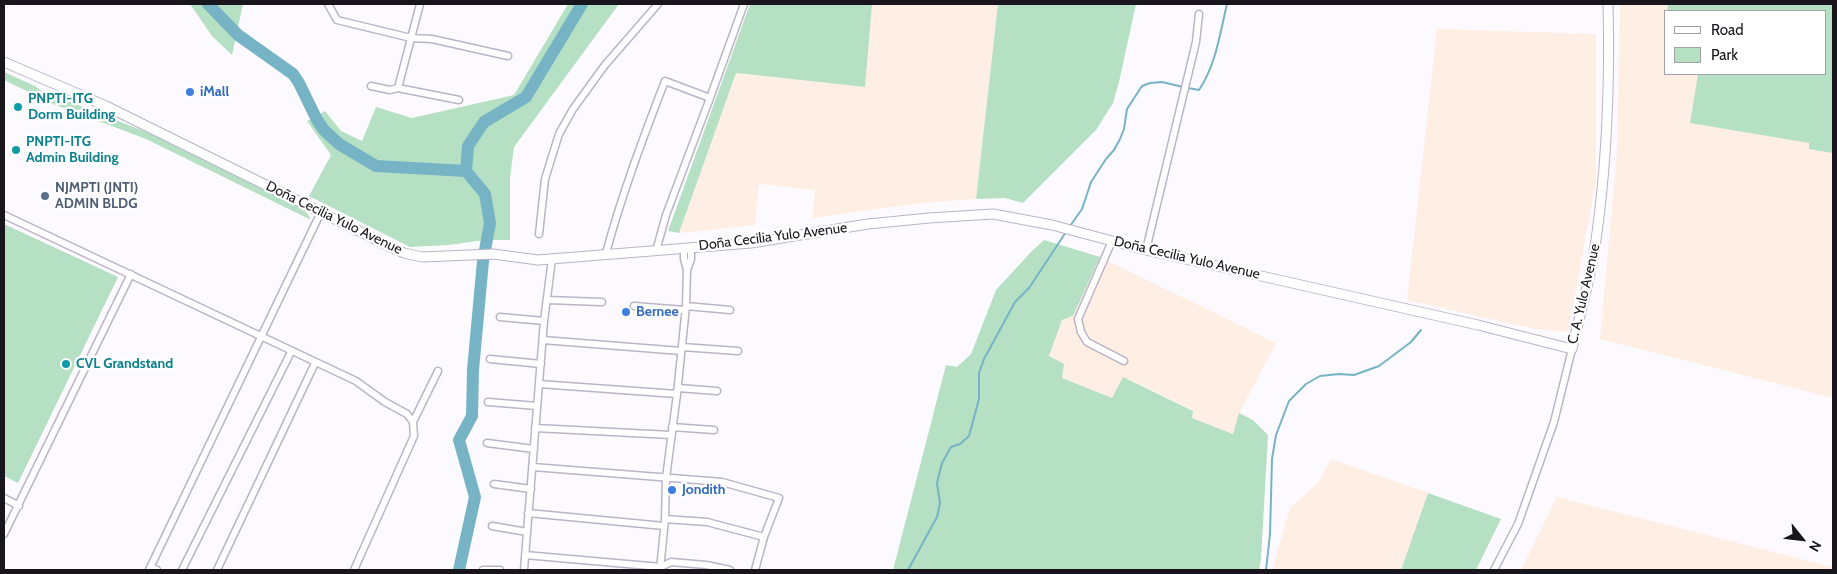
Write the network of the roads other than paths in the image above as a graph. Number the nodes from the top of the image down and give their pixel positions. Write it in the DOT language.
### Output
graph roads {
  1 [pos="328,4"];
  2 [pos="420,4"];
  3 [pos="658,4"];
  4 [pos="744,4"];
  5 [pos="1608,4"];
  6 [pos="1199,14"];
  7 [pos="411,38"];
  8 [pos="508,56"];
  9 [pos="4,62"];
  10 [pos="370,86"];
  11 [pos="398,88"];
  12 [pos="710,98"];
  13 [pos="460,100"];
  14 [pos="321,212"];
  15 [pos="4,215"];
  16 [pos="539,234"];
  17 [pos="1112,241"];
  18 [pos="687,248"];
  19 [pos="1146,250"];
  20 [pos="656,251"];
  21 [pos="606,253"];
  22 [pos="552,259"];
  23 [pos="132,274"];
  24 [pos="547,300"];
  25 [pos="602,302"];
  26 [pos="634,306"];
  27 [pos="686,308"];
  28 [pos="730,310"];
  29 [pos="500,317"];
  30 [pos="544,321"];
  31 [pos="261,337"];
  32 [pos="543,340"];
  33 [pos="681,349"];
  34 [pos="1572,349"];
  35 [pos="738,351"];
  36 [pos="291,352"];
  37 [pos="490,358"];
  38 [pos="1124,361"];
  39 [pos="315,363"];
  40 [pos="541,364"];
  41 [pos="438,371"];
  42 [pos="539,384"];
  43 [pos="678,391"];
  44 [pos="717,391"];
  45 [pos="488,402"];
  46 [pos="537,406"];
  47 [pos="413,422"];
  48 [pos="672,427"];
  49 [pos="535,428"];
  50 [pos="714,430"];
  51 [pos="671,435"];
  52 [pos="488,443"];
  53 [pos="534,449"];
  54 [pos="533,467"];
  55 [pos="666,478"];
  56 [pos="494,484"];
  57 [pos="531,489"];
  58 [pos="4,498"];
  59 [pos="19,506"];
  60 [pos="528,513"];
  61 [pos="665,519"];
  62 [pos="492,526"];
  63 [pos="664,526"];
  64 [pos="527,532"];
  65 [pos="4,534"];
  66 [pos="764,537"];
  67 [pos="525,556"];
  68 [pos="150,568"];
  69 [pos="660,569"];
  70 [pos="158,570"];
  71 [pos="182,570"];
  72 [pos="217,570"];
  73 [pos="354,570"];
  74 [pos="482,570"];
  75 [pos="500,570"];
  76 [pos="524,570"];
  77 [pos="730,570"];
  78 [pos="755,570"];
  79 [pos="1494,570"];
  1 -- 7 [label="street"];
  2 -- 7 [label="street"];
  3 -- 16 [label="street"];
  4 -- 12 [label="street"];
  5 -- 34 [label="main road, C. A. Yulo Avenue"];
  6 -- 19 [label="street"];
  7 -- 8 [label="street"];
  7 -- 11 [label="street"];
  9 -- 14 [label="main road, Doña Cecilia Yulo Avenue"];
  10 -- 11 [label="street"];
  11 -- 13 [label="street"];
  12 -- 20 [label="street"];
  12 -- 21 [label="street"];
  14 -- 22 [label="main road, Doña Cecilia Yulo Avenue"];
  14 -- 31 [label="street"];
  15 -- 23 [label="street"];
  17 -- 18 [label="main road, Doña Cecilia Yulo Avenue"];
  17 -- 19 [label="main road, Doña Cecilia Yulo Avenue"];
  17 -- 38 [label="street"];
  18 -- 20 [label="main road, Doña Cecilia Yulo Avenue"];
  18 -- 27 [label="street"];
  19 -- 34 [label="main road, Doña Cecilia Yulo Avenue"];
  20 -- 21 [label="main road, Doña Cecilia Yulo Avenue"];
  21 -- 22 [label="main road, Doña Cecilia Yulo Avenue"];
  22 -- 24 [label="street"];
  23 -- 31 [label="street"];
  23 -- 59 [label="street"];
  24 -- 25 [label="street"];
  24 -- 30 [label="street"];
  26 -- 27 [label="street"];
  27 -- 28 [label="street"];
  27 -- 33 [label="street"];
  29 -- 30 [label="street"];
  30 -- 32 [label="street"];
  31 -- 36 [label="street"];
  31 -- 68 [label="street"];
  32 -- 33 [label="street"];
  32 -- 40 [label="street"];
  33 -- 35 [label="street"];
  33 -- 43 [label="street"];
  34 -- 79 [label="street, C. A. Yulo Avenue"];
  36 -- 39 [label="street"];
  36 -- 71 [label="street"];
  37 -- 40 [label="street"];
  39 -- 47 [label="street"];
  39 -- 72 [label="street"];
  40 -- 42 [label="street"];
  41 -- 47 [label="street"];
  42 -- 43 [label="street"];
  42 -- 46 [label="street"];
  43 -- 44 [label="street"];
  43 -- 48 [label="street"];
  45 -- 46 [label="street"];
  46 -- 49 [label="street"];
  47 -- 73 [label="street"];
  48 -- 50 [label="street"];
  48 -- 51 [label="street"];
  49 -- 51 [label="street"];
  49 -- 53 [label="street"];
  51 -- 55 [label="street"];
  52 -- 53 [label="street"];
  53 -- 54 [label="street"];
  54 -- 55 [label="street"];
  54 -- 57 [label="street"];
  55 -- 61 [label="street"];
  55 -- 66 [label="street"];
  56 -- 57 [label="street"];
  57 -- 60 [label="street"];
  58 -- 59 [label="street"];
  59 -- 65 [label="street"];
  60 -- 63 [label="street"];
  60 -- 64 [label="street"];
  61 -- 63 [label="street"];
  61 -- 66 [label="street"];
  62 -- 64 [label="street"];
  63 -- 69 [label="street"];
  64 -- 67 [label="street"];
  66 -- 78 [label="street"];
  67 -- 69 [label="street"];
  67 -- 76 [label="street"];
  68 -- 70 [label="street"];
  69 -- 77 [label="street"];
  74 -- 75 [label="street"];
}
